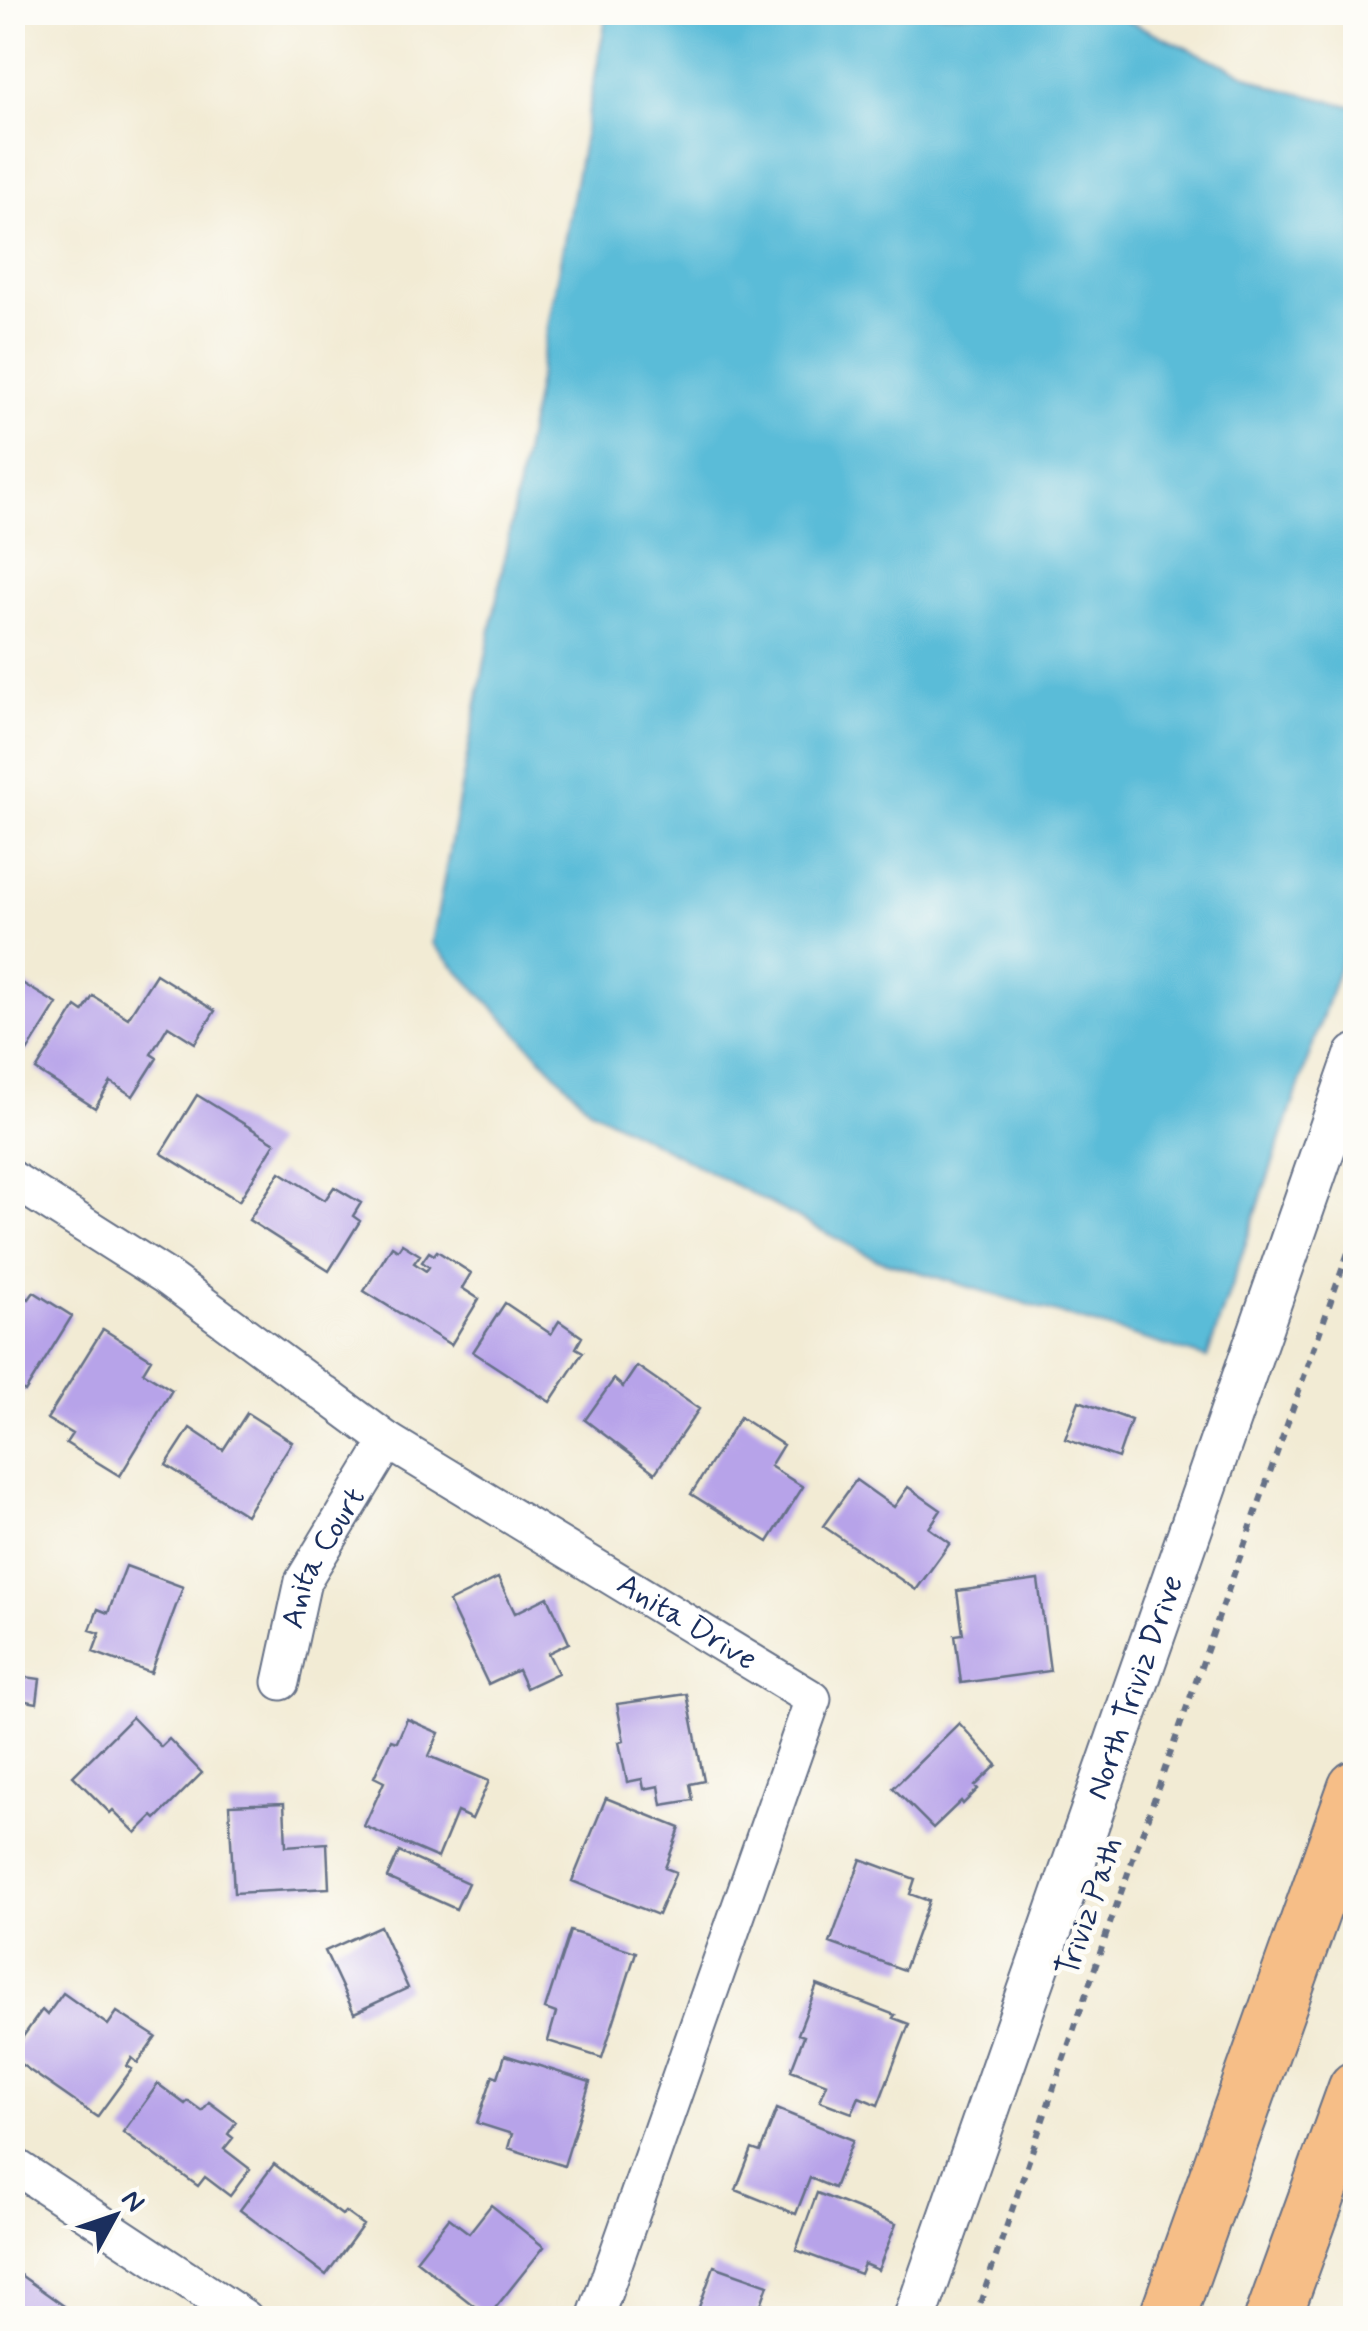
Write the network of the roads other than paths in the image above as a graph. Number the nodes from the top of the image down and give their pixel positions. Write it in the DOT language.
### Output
graph roads {
  1 [pos="1356,1056"];
  2 [pos="12,1179"];
  3 [pos="388,1441"];
  4 [pos="281,1682"];
  5 [pos="1356,1788"];
  6 [pos="1356,2088"];
  7 [pos="12,2164"];
  8 [pos="245,2318"];
  9 [pos="595,2318"];
  10 [pos="915,2318"];
  11 [pos="1167,2318"];
  12 [pos="1273,2318"];
  1 -- 10 [label="street, North Triviz Drive"];
  2 -- 3 [label="street, Anita Drive"];
  3 -- 4 [label="street, Anita Court"];
  3 -- 9 [label="street, Anita Drive"];
  5 -- 11 [label="highway"];
  6 -- 12 [label="highway"];
  7 -- 8 [label="street"];
}
